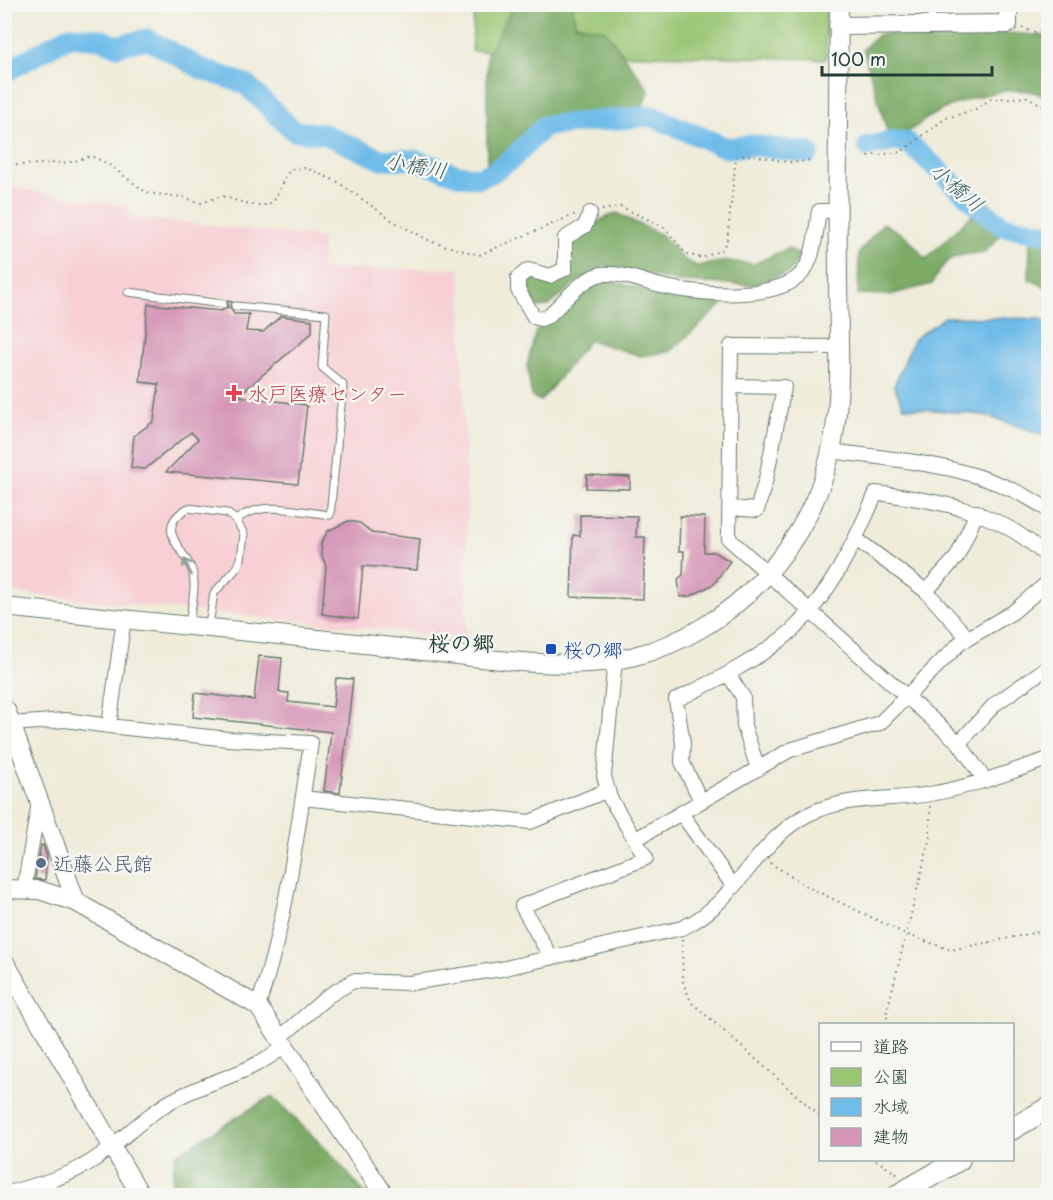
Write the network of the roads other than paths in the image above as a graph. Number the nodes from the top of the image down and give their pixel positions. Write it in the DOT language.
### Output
graph roads {
  1 [pos="839,4"];
  2 [pos="1008,4"];
  3 [pos="838,26"];
  4 [pos="837,211"];
  5 [pos="590,213"];
  6 [pos="128,292"];
  7 [pos="223,304"];
  8 [pos="235,306"];
  9 [pos="838,347"];
  10 [pos="731,386"];
  11 [pos="830,451"];
  12 [pos="730,508"];
  13 [pos="1048,510"];
  14 [pos="977,512"];
  15 [pos="236,520"];
  16 [pos="856,539"];
  17 [pos="1048,558"];
  18 [pos="770,573"];
  19 [pos="1048,582"];
  20 [pos="926,591"];
  21 [pos="4,607"];
  22 [pos="810,609"];
  23 [pos="124,618"];
  24 [pos="189,624"];
  25 [pos="209,626"];
  26 [pos="967,637"];
  27 [pos="615,660"];
  28 [pos="1048,668"];
  29 [pos="728,674"];
  30 [pos="908,697"];
  31 [pos="8,717"];
  32 [pos="110,726"];
  33 [pos="959,743"];
  34 [pos="1048,759"];
  35 [pos="758,769"];
  36 [pos="985,780"];
  37 [pos="608,790"];
  38 [pos="303,798"];
  39 [pos="39,800"];
  40 [pos="701,801"];
  41 [pos="681,813"];
  42 [pos="636,839"];
  43 [pos="734,887"];
  44 [pos="24,889"];
  45 [pos="4,890"];
  46 [pos="76,902"];
  47 [pos="551,958"];
  48 [pos="4,961"];
  49 [pos="258,1006"];
  50 [pos="283,1041"];
  51 [pos="1048,1108"];
  52 [pos="1014,1128"];
  53 [pos="112,1146"];
  54 [pos="957,1161"];
  55 [pos="904,1190"];
  56 [pos="4,1194"];
  57 [pos="141,1196"];
  58 [pos="385,1196"];
  1 -- 3 [label="street"];
  2 -- 3 [label="street"];
  3 -- 4 [label="street"];
  4 -- 5 [label="street"];
  4 -- 9 [label="street"];
  6 -- 7 [label="lane"];
  8 -- 15 [label="lane"];
  9 -- 10 [label="street"];
  9 -- 11 [label="street"];
  10 -- 12 [label="street"];
  10 -- 12 [label="street"];
  11 -- 13 [label="street"];
  11 -- 18 [label="street"];
  12 -- 18 [label="street"];
  14 -- 16 [label="street"];
  14 -- 17 [label="street"];
  14 -- 20 [label="street"];
  24 -- 15 [label="lane, one-way"];
  15 -- 25 [label="lane"];
  16 -- 20 [label="street"];
  16 -- 22 [label="street"];
  18 -- 22 [label="street"];
  18 -- 27 [label="street"];
  19 -- 26 [label="street"];
  20 -- 26 [label="street"];
  21 -- 23 [label="street"];
  22 -- 29 [label="street"];
  22 -- 30 [label="street"];
  23 -- 24 [label="street"];
  23 -- 32 [label="street"];
  24 -- 25 [label="street"];
  25 -- 27 [label="street"];
  26 -- 30 [label="street"];
  27 -- 37 [label="street"];
  28 -- 33 [label="street"];
  29 -- 35 [label="street"];
  29 -- 40 [label="street"];
  30 -- 33 [label="street"];
  30 -- 35 [label="street"];
  31 -- 32 [label="street"];
  31 -- 39 [label="street"];
  32 -- 38 [label="street"];
  33 -- 36 [label="street"];
  34 -- 36 [label="street"];
  35 -- 40 [label="street"];
  36 -- 43 [label="street"];
  37 -- 38 [label="street"];
  37 -- 42 [label="street"];
  38 -- 49 [label="street"];
  39 -- 44 [label="street"];
  39 -- 46 [label="street"];
  40 -- 41 [label="street"];
  41 -- 42 [label="street"];
  41 -- 43 [label="street"];
  42 -- 47 [label="street"];
  43 -- 47 [label="street"];
  44 -- 45 [label="street"];
  44 -- 46 [label="street"];
  46 -- 49 [label="street"];
  47 -- 50 [label="street"];
  48 -- 53 [label="street"];
  49 -- 50 [label="street"];
  50 -- 53 [label="street"];
  50 -- 58 [label="street"];
  51 -- 52 [label="main road"];
  53 -- 56 [label="street"];
  53 -- 57 [label="street"];
  54 -- 55 [label="main road"];
}
